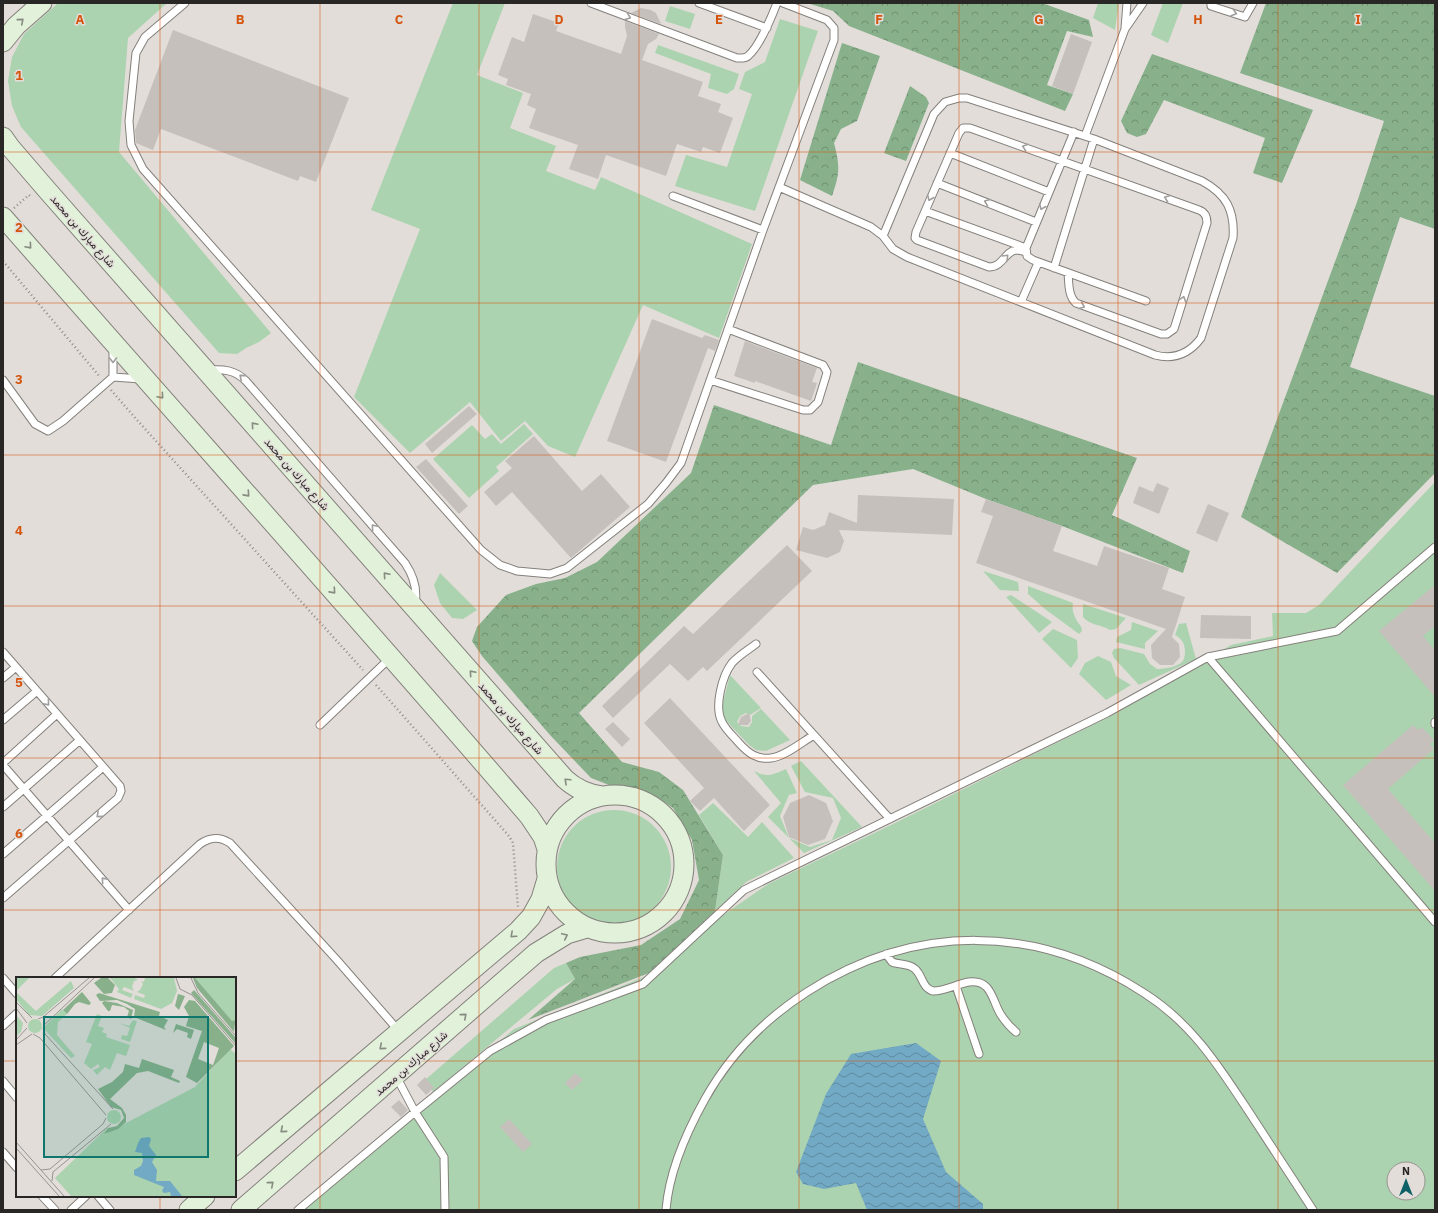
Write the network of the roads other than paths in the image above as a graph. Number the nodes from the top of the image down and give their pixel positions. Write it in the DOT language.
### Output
graph roads {
  1 [pos="42,3"];
  2 [pos="185,3"];
  3 [pos="591,3"];
  4 [pos="698,3"];
  5 [pos="777,3"];
  6 [pos="783,3"];
  7 [pos="1127,3"];
  8 [pos="1143,3"];
  9 [pos="1211,3"];
  10 [pos="1253,3"];
  11 [pos="766,28"];
  12 [pos="1125,29"];
  13 [pos="3,42"];
  14 [pos="1074,132"];
  15 [pos="1085,136"];
  16 [pos="3,137"];
  17 [pos="1094,139"];
  18 [pos="950,153"];
  19 [pos="1062,160"];
  20 [pos="1085,168"];
  21 [pos="937,183"];
  22 [pos="779,187"];
  23 [pos="1049,192"];
  24 [pos="672,196"];
  25 [pos="925,211"];
  26 [pos="3,217"];
  27 [pos="1036,222"];
  28 [pos="763,230"];
  29 [pos="883,236"];
  30 [pos="1026,250"];
  31 [pos="1038,263"];
  32 [pos="1054,268"];
  33 [pos="1068,273"];
  34 [pos="1146,301"];
  35 [pos="1021,302"];
  36 [pos="728,329"];
  37 [pos="113,342"];
  38 [pos="113,377"];
  39 [pos="145,379"];
  40 [pos="3,380"];
  41 [pos="710,380"];
  42 [pos="1435,547"];
  43 [pos="756,644"];
  44 [pos="3,652"];
  45 [pos="392,657"];
  46 [pos="1208,658"];
  47 [pos="16,667"];
  48 [pos="757,672"];
  49 [pos="3,678"];
  50 [pos="37,691"];
  51 [pos="57,714"];
  52 [pos="3,720"];
  53 [pos="320,725"];
  54 [pos="814,735"];
  55 [pos="80,740"];
  56 [pos="3,764"];
  57 [pos="103,766"];
  58 [pos="24,789"];
  59 [pos="602,796"];
  60 [pos="3,807"];
  61 [pos="47,815"];
  62 [pos="890,820"];
  63 [pos="69,840"];
  64 [pos="547,849"];
  65 [pos="3,854"];
  66 [pos="547,879"];
  67 [pos="3,898"];
  68 [pos="130,910"];
  69 [pos="1435,922"];
  70 [pos="588,928"];
  71 [pos="886,954"];
  72 [pos="57,977"];
  73 [pos="3,978"];
  74 [pos="956,986"];
  75 [pos="16,993"];
  76 [pos="16,1015"];
  77 [pos="3,1026"];
  78 [pos="400,1032"];
  79 [pos="1016,1032"];
  80 [pos="979,1054"];
  81 [pos="396,1076"];
  82 [pos="3,1081"];
  83 [pos="16,1097"];
  84 [pos="415,1112"];
  85 [pos="3,1152"];
  86 [pos="16,1167"];
  87 [pos="236,1170"];
  88 [pos="43,1197"];
  89 [pos="85,1197"];
  90 [pos="99,1197"];
  91 [pos="204,1197"];
  92 [pos="55,1210"];
  93 [pos="71,1210"];
  94 [pos="110,1210"];
  95 [pos="188,1210"];
  96 [pos="241,1210"];
  97 [pos="298,1210"];
  98 [pos="445,1210"];
  99 [pos="666,1210"];
  100 [pos="1313,1210"];
  13 -- 1 [label="street, one-way"];
  2 -- 41 [label="lane"];
  3 -- 11 [label="lane, one-way"];
  4 -- 11 [label="lane"];
  5 -- 11 [label="lane"];
  6 -- 22 [label="lane"];
  7 -- 12 [label="lane"];
  8 -- 12 [label="lane"];
  9 -- 10 [label="lane, one-way"];
  12 -- 15 [label="lane"];
  14 -- 15 [label="lane"];
  14 -- 19 [label="lane"];
  14 -- 29 [label="lane"];
  15 -- 17 [label="lane"];
  59 -- 16 [label="street, شارع مبارك بن محمد, one-way"];
  17 -- 20 [label="lane"];
  17 -- 35 [label="lane"];
  19 -- 18 [label="lane, one-way"];
  18 -- 21 [label="lane"];
  18 -- 23 [label="lane"];
  19 -- 20 [label="lane"];
  19 -- 23 [label="lane"];
  20 -- 32 [label="lane"];
  33 -- 20 [label="lane, one-way"];
  21 -- 25 [label="lane, one-way"];
  27 -- 21 [label="lane, one-way"];
  22 -- 28 [label="lane"];
  22 -- 29 [label="lane"];
  23 -- 27 [label="lane, one-way"];
  24 -- 28 [label="lane"];
  25 -- 30 [label="lane"];
  25 -- 30 [label="lane, one-way"];
  26 -- 37 [label="street, one-way"];
  27 -- 30 [label="lane"];
  28 -- 36 [label="lane"];
  29 -- 35 [label="lane"];
  30 -- 31 [label="lane"];
  31 -- 32 [label="lane"];
  31 -- 35 [label="lane"];
  32 -- 33 [label="lane"];
  33 -- 34 [label="lane"];
  36 -- 41 [label="lane"];
  36 -- 41 [label="lane"];
  37 -- 38 [label="lane, one-way"];
  37 -- 39 [label="street"];
  38 -- 39 [label="lane"];
  38 -- 40 [label="lane"];
  39 -- 45 [label="street, one-way"];
  42 -- 46 [label="lane"];
  43 -- 54 [label="lane"];
  44 -- 47 [label="lane"];
  45 -- 53 [label="lane"];
  45 -- 64 [label="street"];
  46 -- 62 [label="lane"];
  46 -- 69 [label="lane"];
  47 -- 49 [label="lane"];
  47 -- 50 [label="lane"];
  48 -- 54 [label="lane"];
  50 -- 51 [label="lane, one-way"];
  50 -- 52 [label="lane"];
  51 -- 55 [label="lane"];
  51 -- 56 [label="lane"];
  54 -- 62 [label="lane"];
  55 -- 57 [label="lane"];
  55 -- 58 [label="lane"];
  56 -- 58 [label="lane"];
  57 -- 61 [label="lane"];
  57 -- 63 [label="lane, one-way"];
  58 -- 60 [label="lane"];
  58 -- 61 [label="lane"];
  59 -- 64 [label="street"];
  59 -- 70 [label="street"];
  61 -- 63 [label="lane"];
  61 -- 65 [label="lane"];
  62 -- 84 [label="lane"];
  63 -- 67 [label="lane"];
  68 -- 63 [label="lane, one-way"];
  64 -- 66 [label="street"];
  66 -- 70 [label="street"];
  66 -- 78 [label="street, one-way"];
  68 -- 72 [label="lane"];
  68 -- 78 [label="lane"];
  81 -- 70 [label="street, شارع مبارك بن محمد, one-way"];
  71 -- 74 [label="lane"];
  71 -- 99 [label="lane"];
  71 -- 100 [label="lane"];
  73 -- 75 [label="lane"];
  74 -- 79 [label="lane"];
  74 -- 80 [label="lane"];
  76 -- 77 [label="lane"];
  78 -- 87 [label="street, one-way"];
  81 -- 84 [label="lane"];
  96 -- 81 [label="street, شارع مبارك بن محمد, one-way"];
  82 -- 83 [label="lane"];
  84 -- 97 [label="lane"];
  84 -- 98 [label="lane"];
  85 -- 86 [label="lane"];
  88 -- 92 [label="lane"];
  89 -- 93 [label="lane"];
  90 -- 94 [label="lane"];
  91 -- 95 [label="street"];
}
